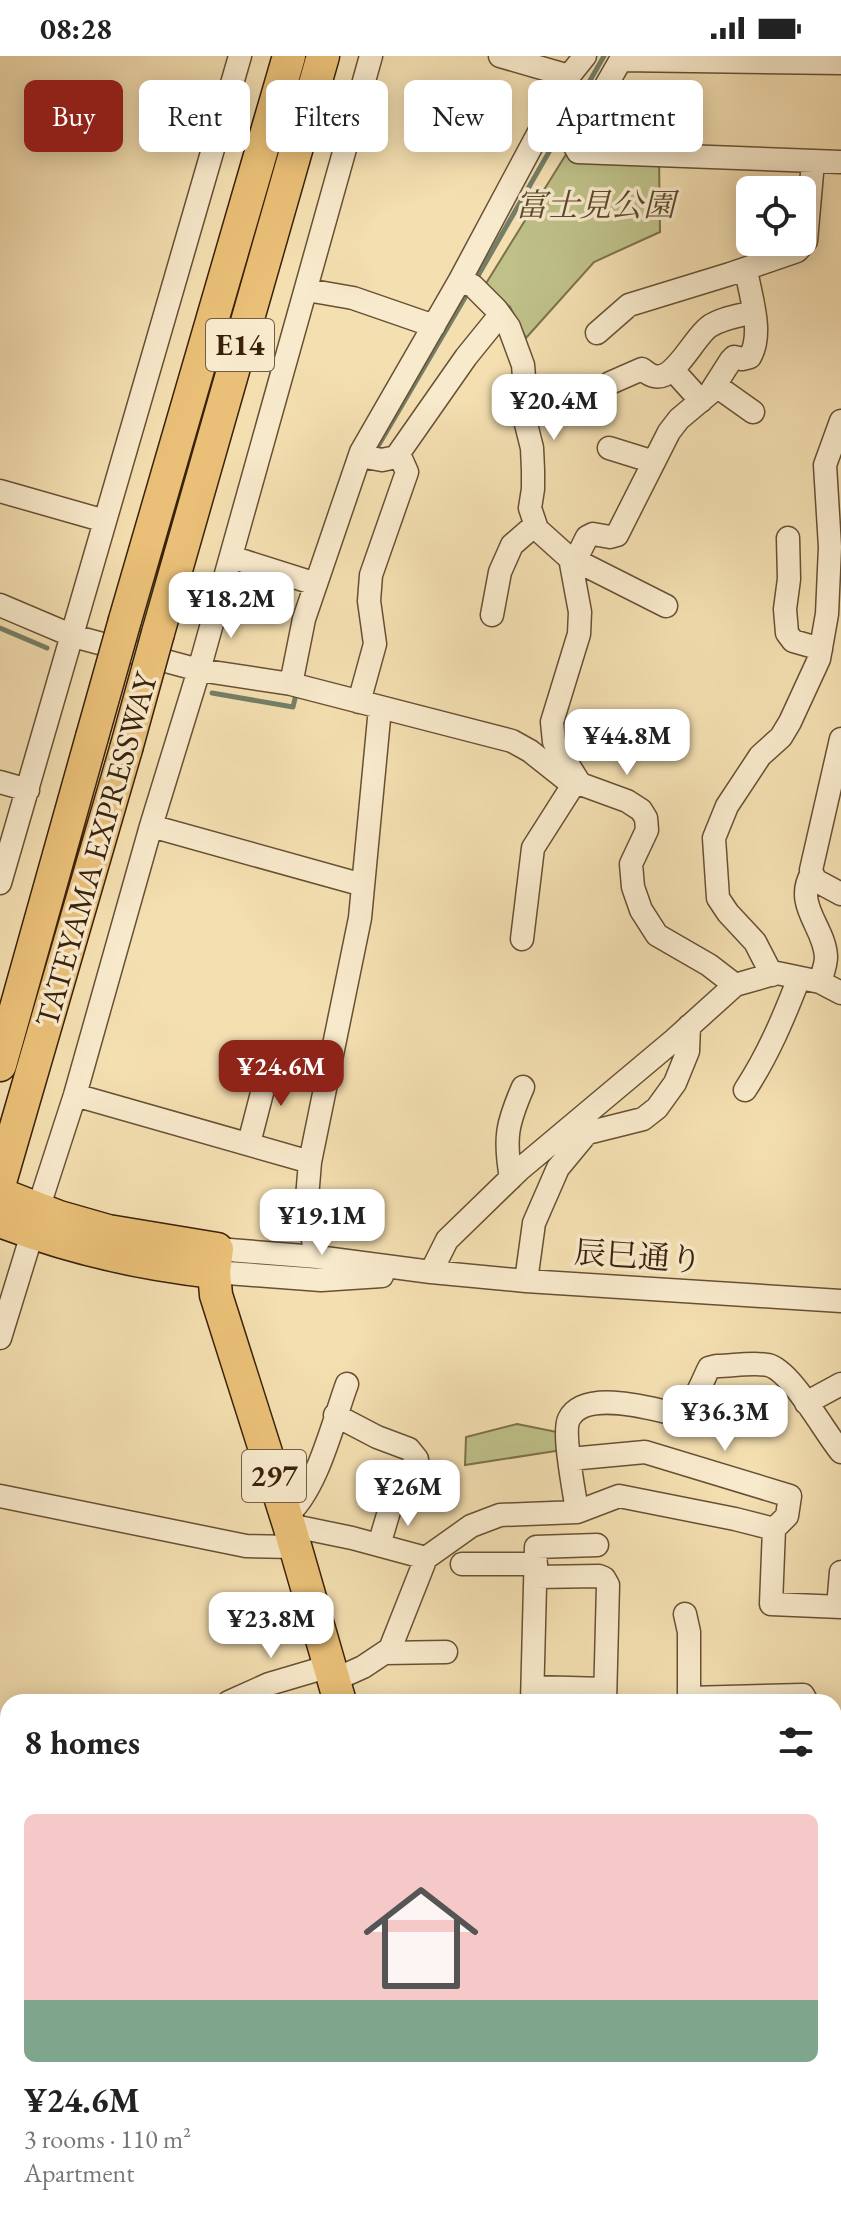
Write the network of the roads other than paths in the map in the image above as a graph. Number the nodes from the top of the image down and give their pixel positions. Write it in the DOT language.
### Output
graph roads {
  1 [pos="240,56"];
  2 [pos="289,56"];
  3 [pos="323,56"];
  4 [pos="371,56"];
  5 [pos="500,56"];
  6 [pos="622,58"];
  7 [pos="841,63"];
  8 [pos="575,68"];
  9 [pos="609,80"];
  10 [pos="578,152"];
  11 [pos="813,162"];
  12 [pos="841,162"];
  13 [pos="746,269"];
  14 [pos="460,280"];
  15 [pos="307,290"];
  16 [pos="753,312"];
  17 [pos="500,315"];
  18 [pos="434,326"];
  19 [pos="597,333"];
  20 [pos="673,370"];
  21 [pos="610,383"];
  22 [pos="708,393"];
  23 [pos="753,412"];
  24 [pos="841,421"];
  25 [pos="609,448"];
  26 [pos="399,454"];
  27 [pos="360,456"];
  28 [pos="654,462"];
  29 [pos="0,491"];
  30 [pos="105,521"];
  31 [pos="535,525"];
  32 [pos="788,538"];
  33 [pos="231,557"];
  34 [pos="572,559"];
  35 [pos="316,584"];
  36 [pos="0,605"];
  37 [pos="666,606"];
  38 [pos="492,615"];
  39 [pos="73,636"];
  40 [pos="821,649"];
  41 [pos="199,670"];
  42 [pos="291,684"];
  43 [pos="370,705"];
  44 [pos="841,739"];
  45 [pos="0,782"];
  46 [pos="577,782"];
  47 [pos="28,790"];
  48 [pos="151,826"];
  49 [pos="812,873"];
  50 [pos="0,883"];
  51 [pos="363,885"];
  52 [pos="841,894"];
  53 [pos="522,939"];
  54 [pos="772,975"];
  55 [pos="810,980"];
  56 [pos="735,985"];
  57 [pos="841,993"];
  58 [pos="689,1026"];
  59 [pos="270,1062"];
  60 [pos="0,1065"];
  61 [pos="523,1087"];
  62 [pos="745,1090"];
  63 [pos="75,1095"];
  64 [pos="249,1143"];
  65 [pos="310,1162"];
  66 [pos="511,1178"];
  67 [pos="0,1182"];
  68 [pos="0,1194"];
  69 [pos="0,1221"];
  70 [pos="35,1221"];
  71 [pos="317,1257"];
  72 [pos="215,1261"];
  73 [pos="431,1272"];
  74 [pos="526,1281"];
  75 [pos="841,1301"];
  76 [pos="0,1338"];
  77 [pos="347,1384"];
  78 [pos="841,1384"];
  79 [pos="806,1403"];
  80 [pos="335,1415"];
  81 [pos="841,1452"];
  82 [pos="417,1459"];
  83 [pos="570,1459"];
  84 [pos="0,1496"];
  85 [pos="393,1498"];
  86 [pos="577,1512"];
  87 [pos="290,1529"];
  88 [pos="774,1529"];
  89 [pos="379,1545"];
  90 [pos="597,1545"];
  91 [pos="426,1558"];
  92 [pos="536,1563"];
  93 [pos="462,1564"];
  94 [pos="841,1572"];
  95 [pos="839,1607"];
  96 [pos="685,1614"];
  97 [pos="446,1652"];
  98 [pos="384,1653"];
  99 [pos="335,1682"];
  100 [pos="247,1694"];
  101 [pos="532,1694"];
  102 [pos="605,1694"];
  103 [pos="689,1694"];
  1 -- 30 [label="street"];
  2 -- 60 [label="highway, TATEYAMA EXPRESSWAY / E14, bridge"];
  3 -- 67 [label="highway, TATEYAMA EXPRESSWAY / E14, bridge"];
  4 -- 15 [label="street"];
  5 -- 8 [label="street"];
  6 -- 7 [label="street"];
  6 -- 9 [label="street"];
  8 -- 14 [label="street"];
  10 -- 11 [label="street"];
  11 -- 12 [label="street"];
  11 -- 13 [label="street"];
  13 -- 16 [label="street"];
  13 -- 19 [label="street"];
  14 -- 17 [label="street"];
  14 -- 18 [label="street"];
  15 -- 18 [label="street"];
  15 -- 33 [label="street"];
  16 -- 20 [label="street"];
  16 -- 22 [label="street"];
  17 -- 26 [label="street"];
  17 -- 31 [label="street"];
  18 -- 27 [label="street"];
  20 -- 21 [label="street"];
  20 -- 22 [label="street"];
  22 -- 23 [label="street"];
  22 -- 28 [label="street"];
  24 -- 40 [label="street"];
  25 -- 28 [label="street"];
  26 -- 27 [label="street"];
  26 -- 43 [label="street"];
  27 -- 35 [label="street"];
  28 -- 34 [label="street"];
  29 -- 30 [label="street"];
  30 -- 39 [label="street"];
  31 -- 34 [label="street"];
  31 -- 38 [label="street"];
  32 -- 40 [label="street"];
  33 -- 35 [label="street"];
  33 -- 41 [label="street"];
  34 -- 37 [label="street"];
  34 -- 46 [label="street"];
  35 -- 42 [label="street"];
  36 -- 39 [label="street"];
  39 -- 41 [label="street"];
  39 -- 47 [label="street"];
  40 -- 54 [label="street"];
  41 -- 42 [label="street"];
  41 -- 48 [label="street"];
  42 -- 43 [label="street"];
  43 -- 46 [label="street"];
  43 -- 51 [label="street"];
  44 -- 49 [label="street"];
  45 -- 47 [label="street"];
  46 -- 53 [label="street"];
  46 -- 56 [label="street"];
  47 -- 50 [label="street"];
  48 -- 51 [label="street"];
  48 -- 63 [label="street"];
  49 -- 52 [label="street"];
  49 -- 55 [label="street"];
  51 -- 65 [label="street"];
  54 -- 55 [label="street"];
  54 -- 56 [label="street"];
  55 -- 57 [label="street"];
  55 -- 62 [label="street"];
  56 -- 58 [label="street"];
  58 -- 66 [label="street"];
  58 -- 74 [label="street"];
  59 -- 64 [label="street"];
  61 -- 66 [label="street"];
  63 -- 64 [label="street"];
  63 -- 70 [label="street"];
  64 -- 65 [label="street"];
  65 -- 71 [label="street"];
  66 -- 73 [label="street"];
  68 -- 70 [label="highway"];
  69 -- 70 [label="highway"];
  70 -- 72 [label="highway"];
  70 -- 76 [label="street"];
  71 -- 72 [label="street, 辰巳通り"];
  71 -- 73 [label="street, 辰巳通り"];
  72 -- 73 [label="street, 辰巳通り"];
  72 -- 87 [label="highway, 297"];
  73 -- 74 [label="street, 辰巳通り"];
  74 -- 75 [label="street, 辰巳通り"];
  77 -- 80 [label="street"];
  78 -- 79 [label="street"];
  79 -- 81 [label="street"];
  79 -- 83 [label="street"];
  80 -- 82 [label="street"];
  80 -- 87 [label="street"];
  83 -- 86 [label="street"];
  83 -- 88 [label="street"];
  84 -- 87 [label="street"];
  85 -- 89 [label="street"];
  86 -- 88 [label="street"];
  86 -- 91 [label="street"];
  87 -- 89 [label="street"];
  87 -- 99 [label="highway, 297"];
  88 -- 95 [label="street"];
  89 -- 91 [label="street"];
  90 -- 92 [label="street"];
  91 -- 98 [label="street"];
  92 -- 93 [label="street"];
  92 -- 101 [label="street"];
  92 -- 102 [label="street"];
  94 -- 95 [label="street"];
  96 -- 103 [label="street"];
  97 -- 98 [label="street"];
  98 -- 99 [label="street"];
  99 -- 100 [label="street"];
}
